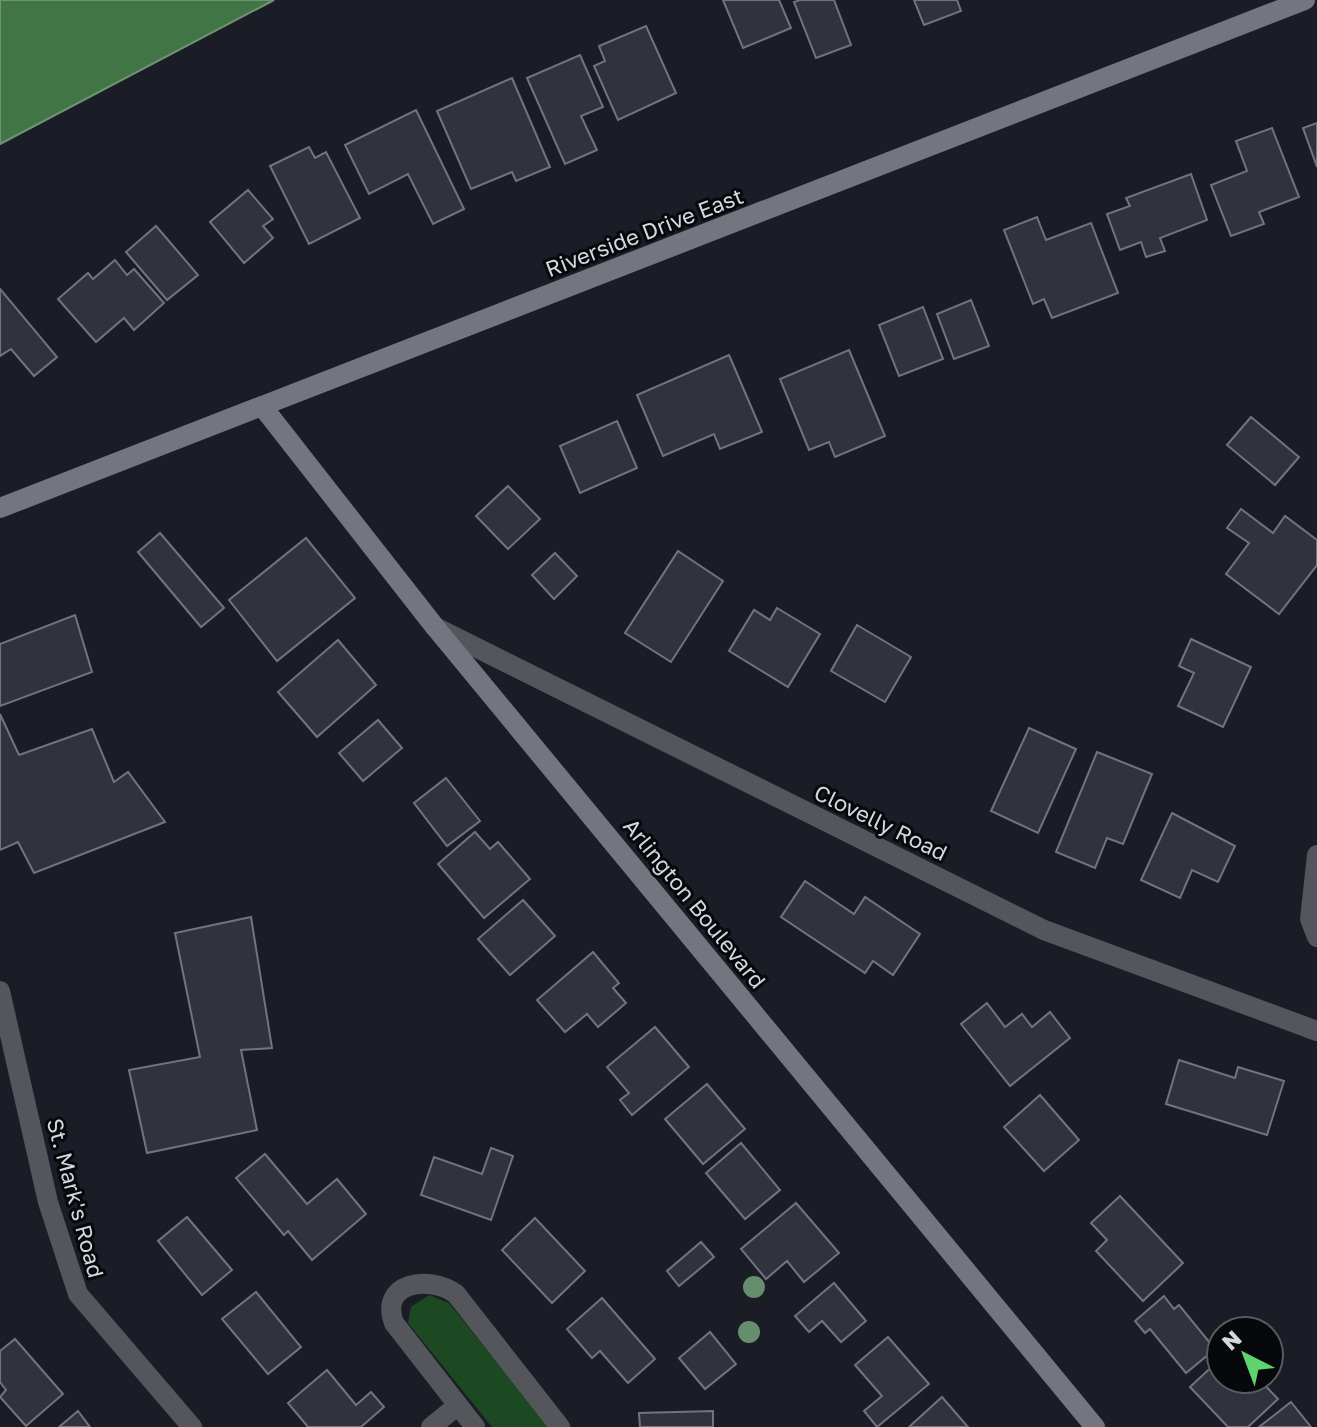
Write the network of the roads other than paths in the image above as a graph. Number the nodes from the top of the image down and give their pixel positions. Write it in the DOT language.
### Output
graph roads {
  1 [pos="1305,0"];
  2 [pos="262,406"];
  3 [pos="0,508"];
  4 [pos="435,627"];
  5 [pos="1317,855"];
  6 [pos="1317,937"];
  7 [pos="0,991"];
  8 [pos="1317,1031"];
  9 [pos="457,1406"];
  10 [pos="192,1427"];
  11 [pos="431,1427"];
  12 [pos="475,1427"];
  13 [pos="560,1427"];
  14 [pos="1095,1427"];
  1 -- 2 [label="street, Riverside Drive East"];
  2 -- 3 [label="street, Riverside Drive East"];
  2 -- 4 [label="street, Arlington Boulevard"];
  4 -- 8 [label="street, Clovelly Road"];
  4 -- 14 [label="street, Arlington Boulevard"];
  5 -- 6 [label="street"];
  7 -- 10 [label="street, St. Mark's Road"];
  9 -- 11 [label="street"];
  9 -- 12 [label="street"];
  9 -- 13 [label="street"];
}
